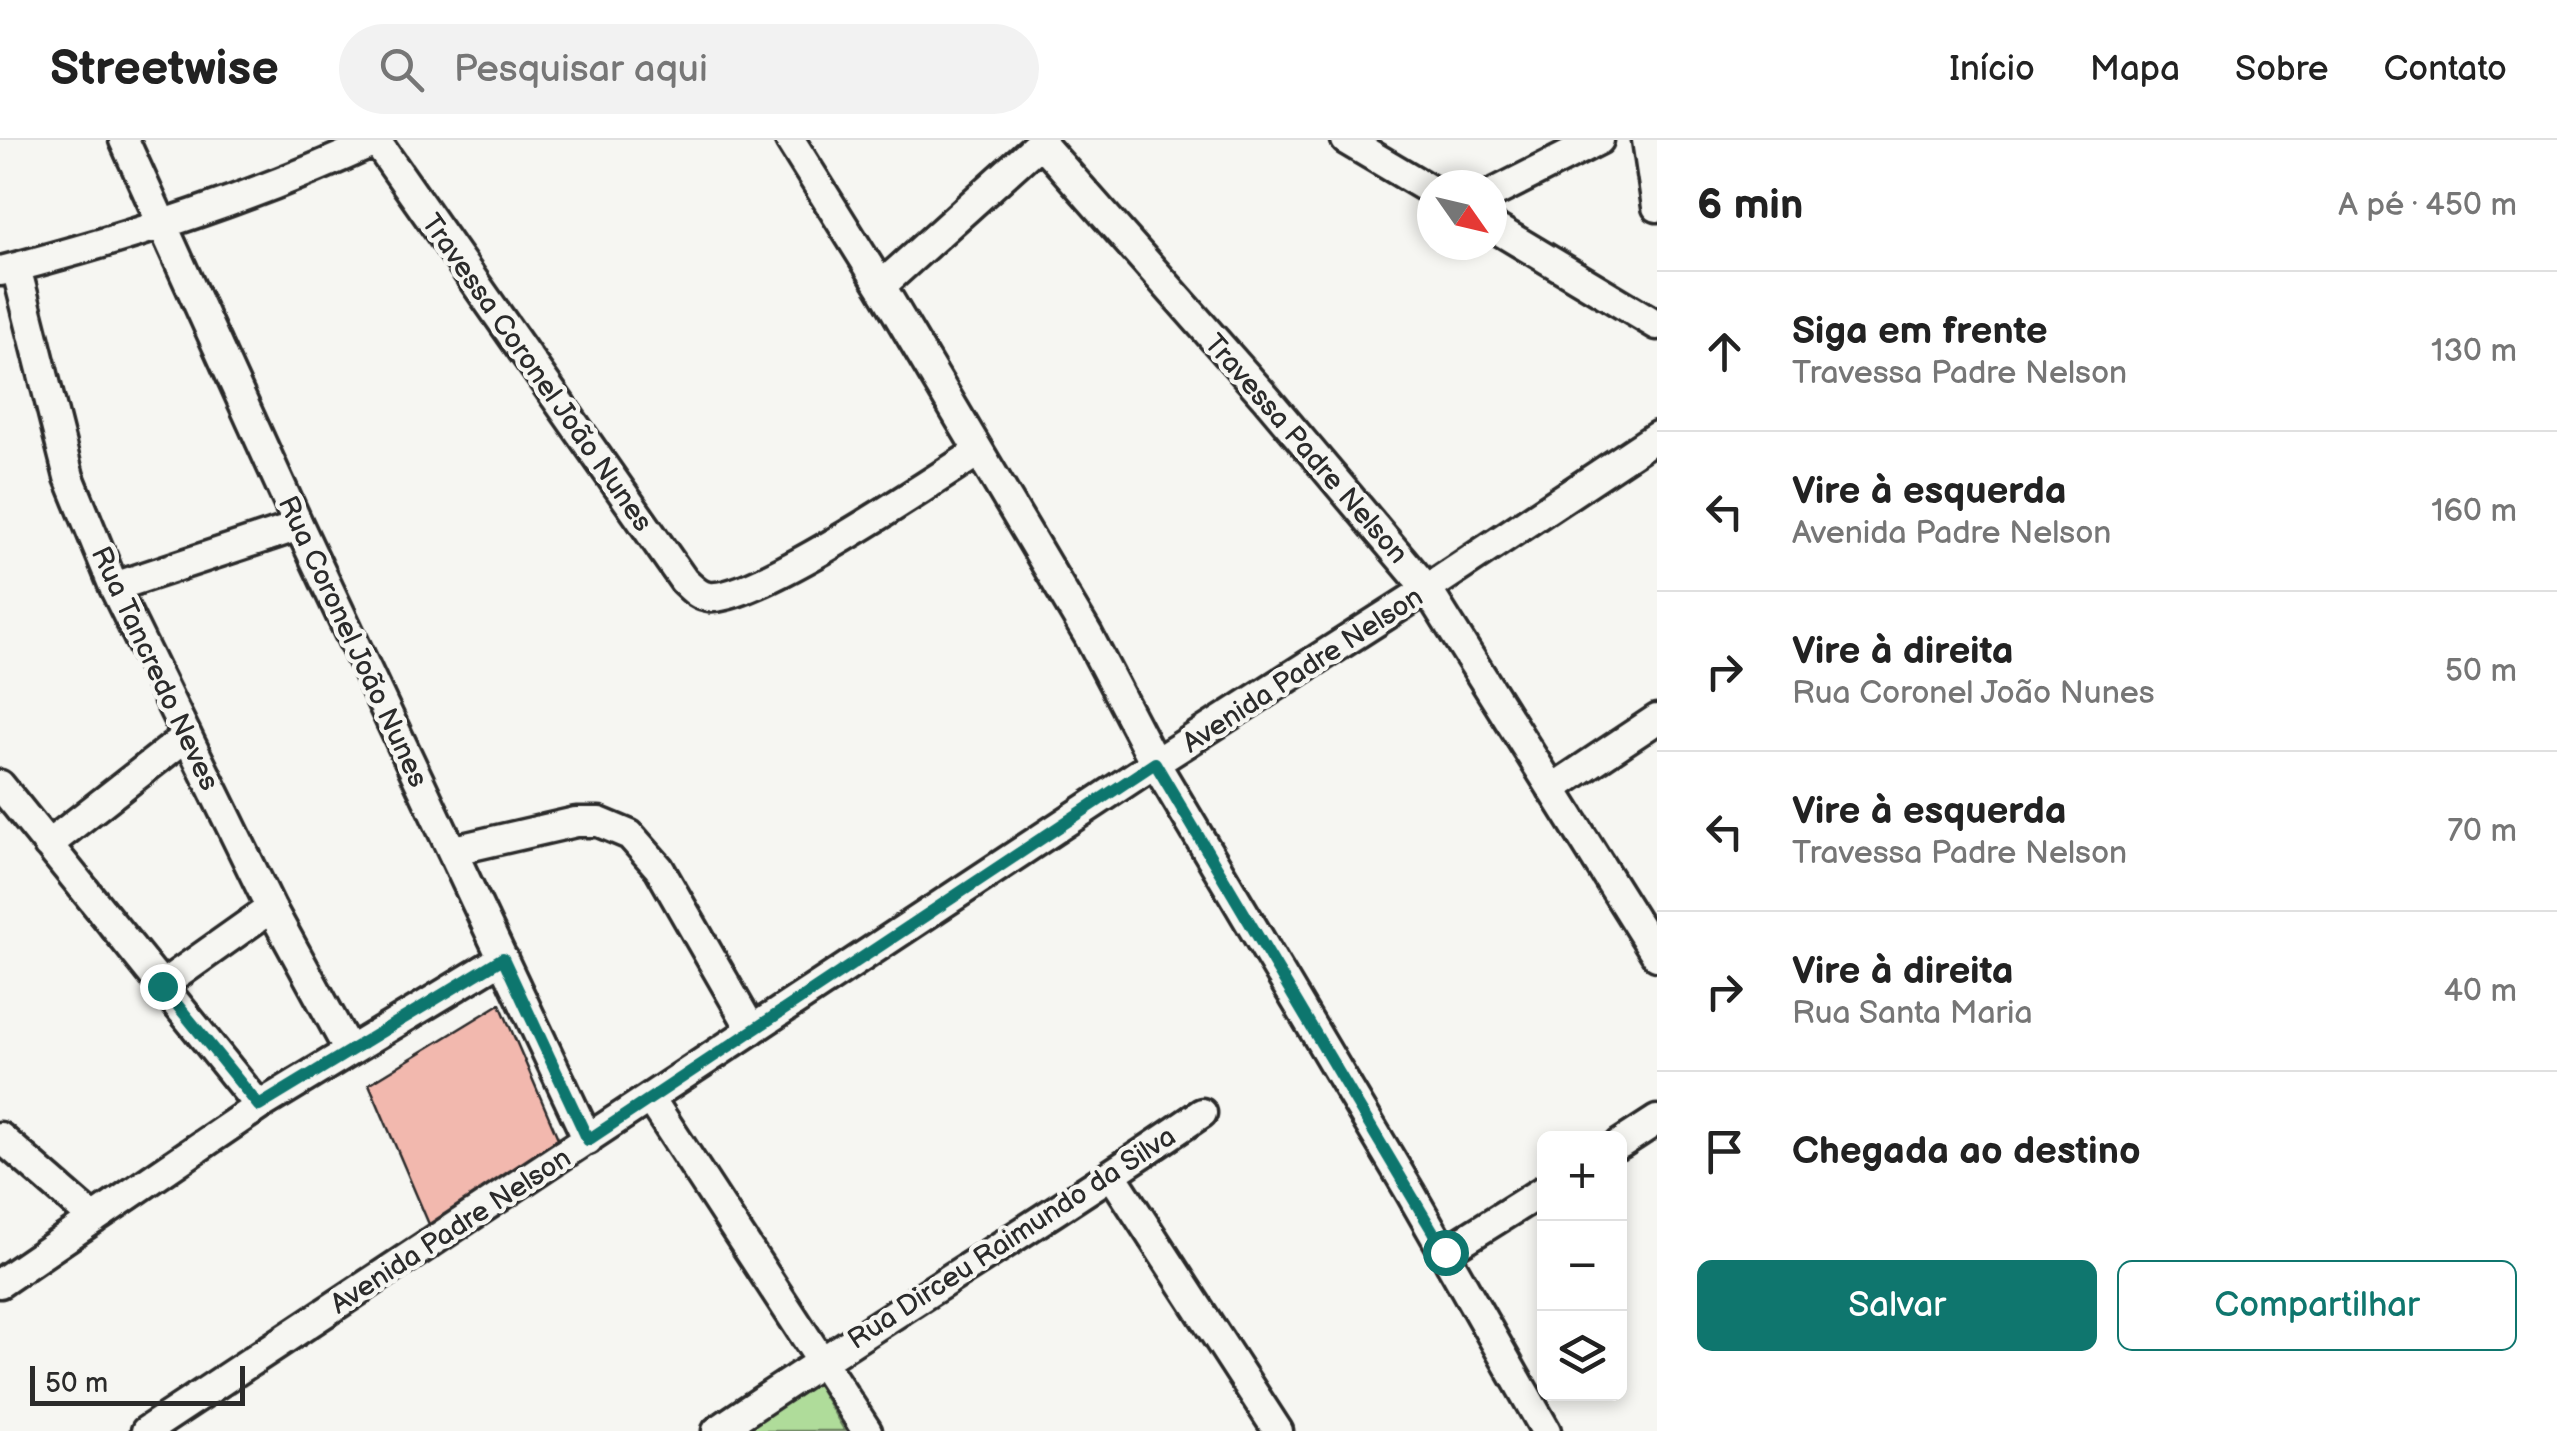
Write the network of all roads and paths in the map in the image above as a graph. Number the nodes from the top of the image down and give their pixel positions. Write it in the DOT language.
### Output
graph roads {
  1 [pos="124,140"];
  2 [pos="790,140"];
  3 [pos="1346,140"];
  4 [pos="1599,140"];
  5 [pos="1647,140"];
  6 [pos="378,141"];
  7 [pos="1042,142"];
  8 [pos="1417,182"];
  9 [pos="1507,186"];
  10 [pos="1657,207"];
  11 [pos="166,226"];
  12 [pos="1507,235"];
  13 [pos="8,269"];
  14 [pos="881,286"];
  15 [pos="1657,326"];
  16 [pos="1657,436"];
  17 [pos="978,452"];
  18 [pos="299,526"];
  19 [pos="114,587"];
  20 [pos="1427,589"];
  21 [pos="1657,719"];
  22 [pos="187,736"];
  23 [pos="1155,763"];
  24 [pos="0,786"];
  25 [pos="1552,790"];
  26 [pos="48,845"];
  27 [pos="454,850"];
  28 [pos="271,908"];
  29 [pos="1657,956"];
  30 [pos="503,958"];
  31 [pos="162,986"];
  32 [pos="752,1030"];
  33 [pos="348,1049"];
  34 [pos="650,1100"];
  35 [pos="259,1106"];
  36 [pos="1202,1113"];
  37 [pos="1657,1120"];
  38 [pos="0,1138"];
  39 [pos="1627,1139"];
  40 [pos="588,1140"];
  41 [pos="1112,1175"];
  42 [pos="1537,1194"];
  43 [pos="94,1219"];
  44 [pos="1445,1252"];
  45 [pos="0,1283"];
  46 [pos="819,1361"];
  47 [pos="146,1431"];
  48 [pos="716,1431"];
  49 [pos="867,1431"];
  50 [pos="1278,1431"];
  51 [pos="1546,1431"];
  1 -- 11 [label="street, Rua Coronel João Nunes"];
  2 -- 14 [label="street"];
  3 -- 8 [label="street"];
  4 -- 9 [label="street"];
  5 -- 10 [label="street"];
  6 -- 11 [label="street"];
  6 -- 17 [label="street, Travessa Coronel João Nunes"];
  7 -- 14 [label="street, Travessa Padre Nelson"];
  7 -- 20 [label="street, Travessa Padre Nelson"];
  11 -- 13 [label="street"];
  11 -- 18 [label="street, Rua Coronel João Nunes"];
  12 -- 15 [label="street"];
  13 -- 19 [label="street, Rua Tancredo Neves"];
  14 -- 17 [label="street"];
  16 -- 20 [label="street, Avenida Padre Nelson"];
  17 -- 23 [label="street"];
  18 -- 19 [label="street"];
  18 -- 27 [label="street, Rua Coronel João Nunes"];
  19 -- 22 [label="street, Rua Tancredo Neves"];
  20 -- 23 [label="street, Avenida Padre Nelson"];
  20 -- 25 [label="street, Travessa Padre Nelson"];
  21 -- 25 [label="street"];
  22 -- 26 [label="street"];
  22 -- 28 [label="street, Rua Tancredo Neves"];
  23 -- 32 [label="street, Avenida Padre Nelson"];
  23 -- 44 [label="street"];
  24 -- 26 [label="street"];
  25 -- 29 [label="street, Travessa Padre Nelson"];
  26 -- 31 [label="street"];
  27 -- 30 [label="street, Rua Coronel João Nunes"];
  27 -- 32 [label="street"];
  28 -- 31 [label="street"];
  28 -- 33 [label="street, Rua Tancredo Neves"];
  30 -- 33 [label="street"];
  30 -- 40 [label="street, Rua Coronel João Nunes"];
  31 -- 35 [label="street"];
  32 -- 34 [label="street, Avenida Padre Nelson"];
  33 -- 35 [label="street"];
  34 -- 40 [label="street, Avenida Padre Nelson"];
  34 -- 46 [label="street"];
  35 -- 43 [label="street"];
  36 -- 41 [label="street, Rua Dirceu Raimundo da Silva"];
  37 -- 39 [label="street"];
  38 -- 43 [label="street"];
  40 -- 47 [label="street, Avenida Padre Nelson"];
  41 -- 46 [label="street, Rua Dirceu Raimundo da Silva"];
  41 -- 50 [label="street"];
  42 -- 44 [label="street"];
  43 -- 45 [label="street"];
  44 -- 51 [label="street"];
  46 -- 48 [label="street, Rua Dirceu Raimundo da Silva"];
  46 -- 49 [label="street"];
}
